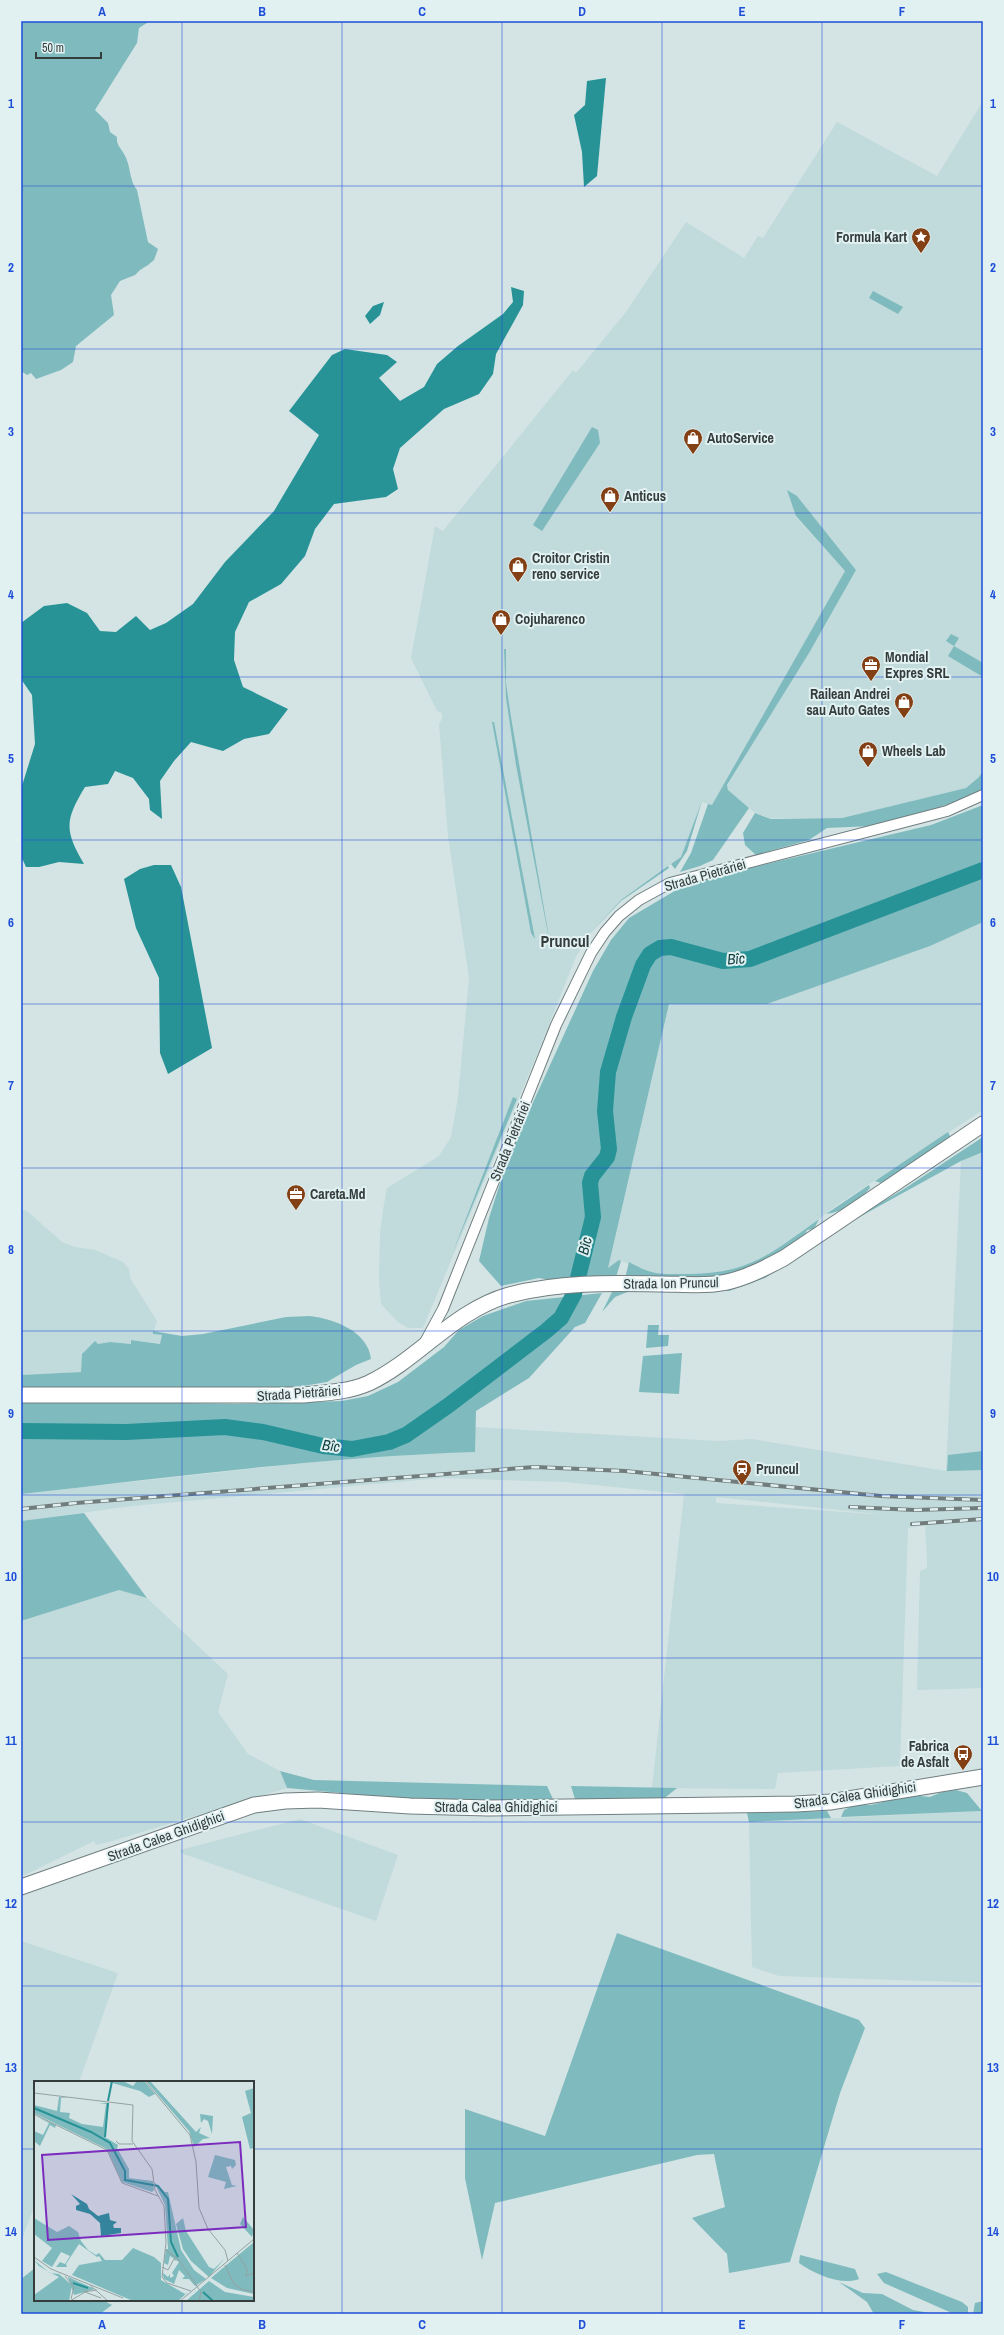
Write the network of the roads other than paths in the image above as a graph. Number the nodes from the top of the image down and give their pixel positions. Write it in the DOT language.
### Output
graph roads {
  1 [pos="983,795"];
  2 [pos="983,1124"];
  3 [pos="425,1344"];
  4 [pos="21,1395"];
  5 [pos="983,1777"];
  6 [pos="21,1887"];
  1 -- 3 [label="street, Strada Pietrăriei"];
  2 -- 3 [label="street, Strada Ion Pruncul"];
  3 -- 4 [label="street, Strada Pietrăriei"];
  5 -- 6 [label="street, Strada Calea Ghidighici"];
}
